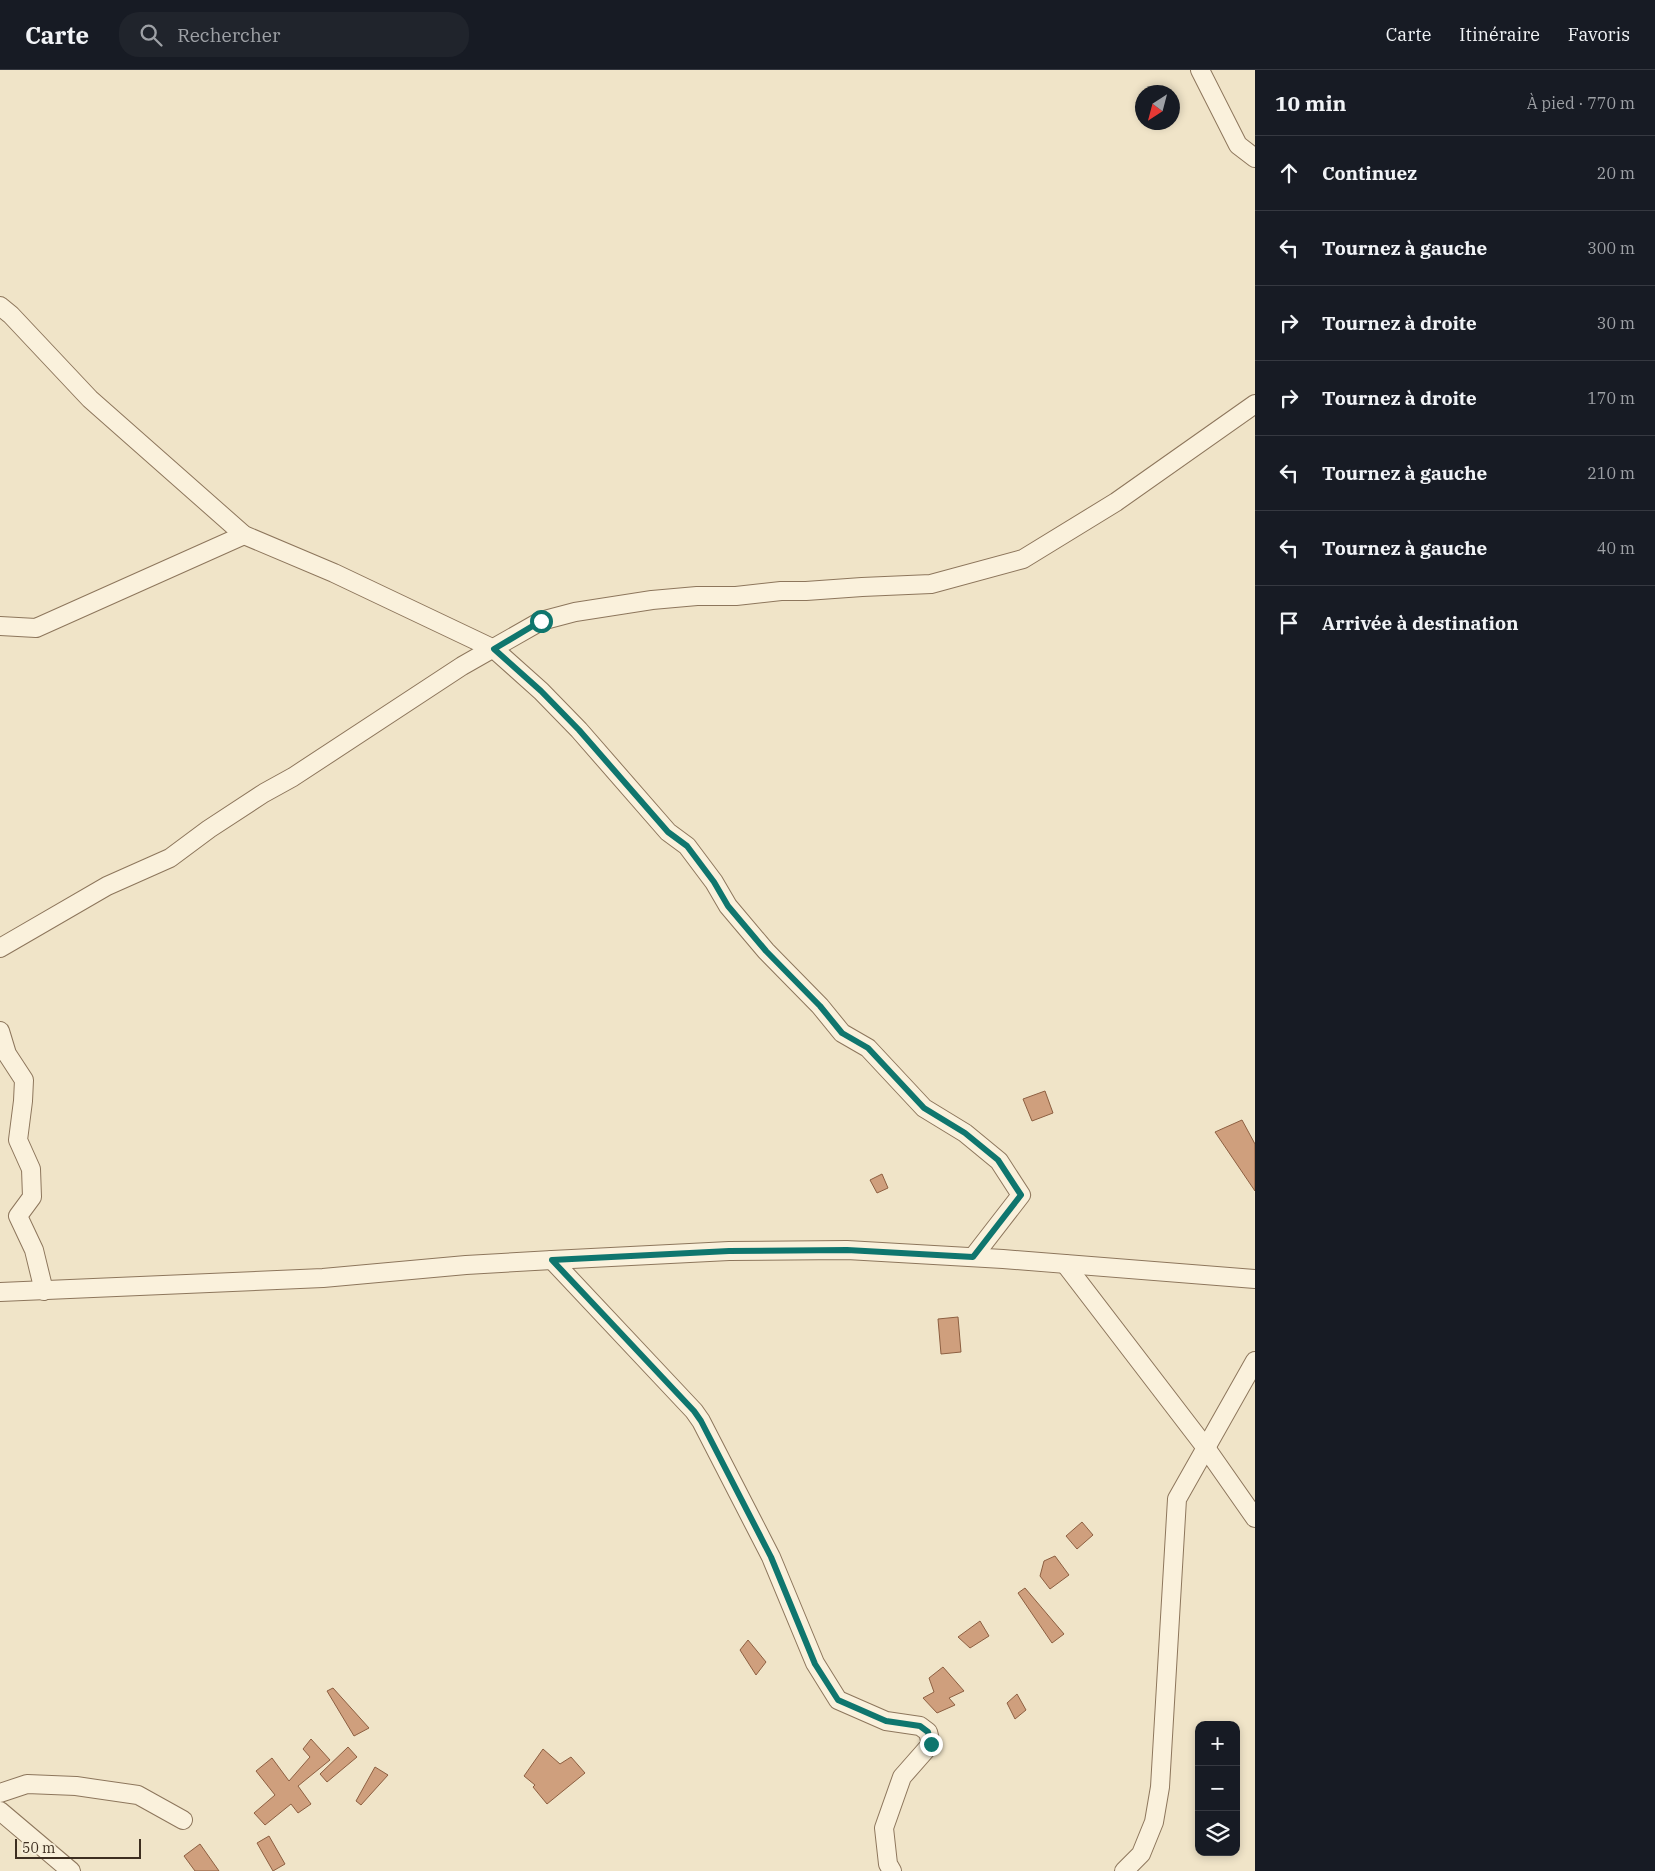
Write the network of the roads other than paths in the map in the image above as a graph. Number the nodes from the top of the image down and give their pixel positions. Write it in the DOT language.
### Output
graph roads {
  1 [pos="1200,70"];
  2 [pos="1255,158"];
  3 [pos="0,306"];
  4 [pos="1255,404"];
  5 [pos="244,535"];
  6 [pos="0,626"];
  7 [pos="494,649"];
  8 [pos="0,948"];
  9 [pos="0,1031"];
  10 [pos="973,1257"];
  11 [pos="552,1260"];
  12 [pos="1066,1264"];
  13 [pos="1255,1279"];
  14 [pos="44,1291"];
  15 [pos="0,1292"];
  16 [pos="1255,1361"];
  17 [pos="1206,1448"];
  18 [pos="1255,1518"];
  19 [pos="0,1793"];
  20 [pos="0,1810"];
  21 [pos="183,1820"];
  22 [pos="71,1871"];
  23 [pos="892,1871"];
  24 [pos="1124,1871"];
  1 -- 2 [label="street"];
  3 -- 5 [label="street"];
  4 -- 7 [label="street"];
  5 -- 6 [label="street"];
  5 -- 7 [label="street"];
  7 -- 8 [label="street"];
  7 -- 10 [label="street"];
  9 -- 14 [label="street"];
  10 -- 11 [label="street"];
  10 -- 12 [label="street"];
  11 -- 14 [label="street"];
  11 -- 23 [label="street"];
  12 -- 13 [label="street"];
  12 -- 17 [label="street"];
  14 -- 15 [label="street"];
  16 -- 17 [label="street"];
  17 -- 18 [label="street"];
  17 -- 24 [label="street"];
  19 -- 21 [label="street"];
  20 -- 22 [label="street"];
}
